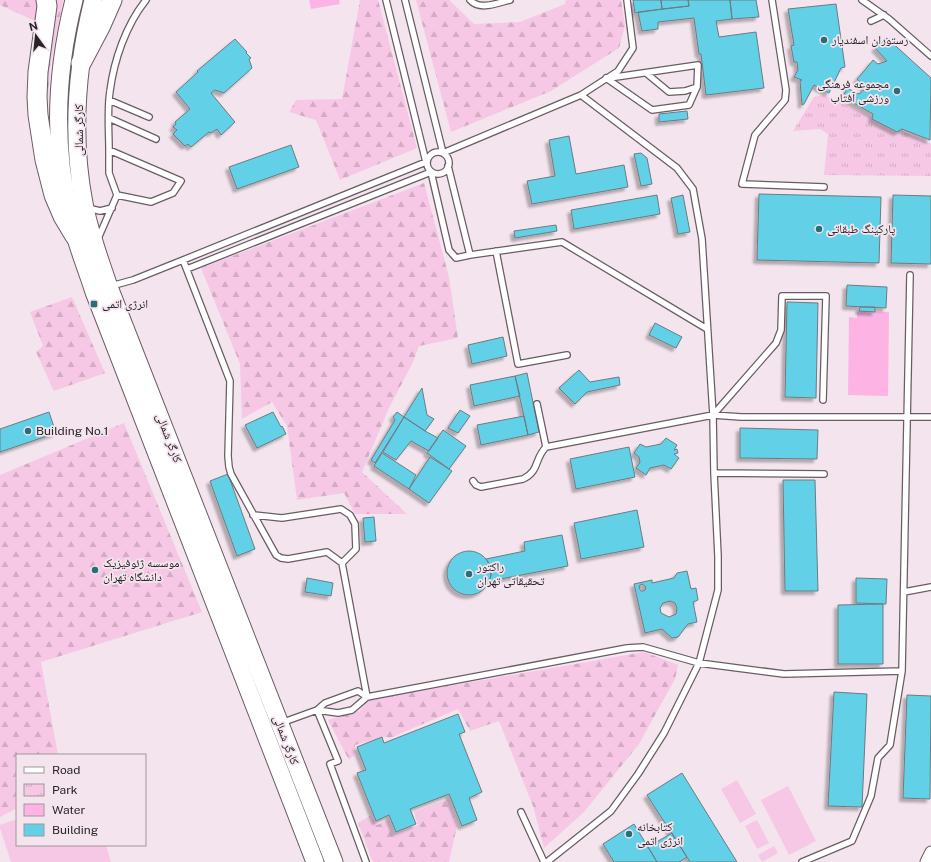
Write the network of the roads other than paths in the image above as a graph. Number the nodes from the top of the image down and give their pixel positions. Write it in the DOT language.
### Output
graph roads {
  1 [pos="46,0"];
  2 [pos="74,0"];
  3 [pos="93,0"];
  4 [pos="112,0"];
  5 [pos="146,0"];
  6 [pos="386,0"];
  7 [pos="405,0"];
  8 [pos="470,0"];
  9 [pos="510,0"];
  10 [pos="627,0"];
  11 [pos="772,0"];
  12 [pos="862,0"];
  13 [pos="884,15"];
  14 [pos="871,21"];
  15 [pos="931,56"];
  16 [pos="82,63"];
  17 [pos="646,73"];
  18 [pos="606,78"];
  19 [pos="697,87"];
  20 [pos="581,95"];
  21 [pos="109,100"];
  22 [pos="149,117"];
  23 [pos="109,118"];
  24 [pos="156,138"];
  25 [pos="109,150"];
  26 [pos="443,153"];
  27 [pos="426,162"];
  28 [pos="448,166"];
  29 [pos="432,172"];
  30 [pos="824,187"];
  31 [pos="117,196"];
  32 [pos="84,206"];
  33 [pos="113,208"];
  34 [pos="301,212"];
  35 [pos="305,222"];
  36 [pos="75,236"];
  37 [pos="95,245"];
  38 [pos="496,251"];
  39 [pos="470,255"];
  40 [pos="183,260"];
  41 [pos="187,269"];
  42 [pos="910,275"];
  43 [pos="109,287"];
  44 [pos="707,329"];
  45 [pos="567,355"];
  46 [pos="145,400"];
  47 [pos="823,400"];
  48 [pos="537,404"];
  49 [pos="713,415"];
  50 [pos="908,418"];
  51 [pos="931,418"];
  52 [pos="546,446"];
  53 [pos="714,473"];
  54 [pos="824,474"];
  55 [pos="473,481"];
  56 [pos="253,515"];
  57 [pos="342,563"];
  58 [pos="931,587"];
  59 [pos="904,592"];
  60 [pos="698,663"];
  61 [pos="902,671"];
  62 [pos="367,697"];
  63 [pos="316,710"];
  64 [pos="280,724"];
  65 [pos="521,812"];
  66 [pos="931,852"];
  67 [pos="315,862"];
  68 [pos="334,862"];
  69 [pos="366,862"];
  70 [pos="545,862"];
  71 [pos="802,862"];
  72 [pos="926,862"];
  1 -- 36 [label="highway"];
  2 -- 36 [label="main road, کارگر شمالی"];
  3 -- 16 [label="main road, کارگر شمالی"];
  4 -- 16 [label="highway"];
  5 -- 21 [label="lane"];
  6 -- 27 [label="lane"];
  7 -- 26 [label="lane"];
  8 -- 9 [label="lane"];
  10 -- 18 [label="lane"];
  11 -- 30 [label="lane"];
  12 -- 13 [label="lane"];
  13 -- 14 [label="lane"];
  13 -- 15 [label="lane"];
  16 -- 32 [label="main road, کارگر شمالی"];
  17 -- 18 [label="lane"];
  17 -- 19 [label="lane"];
  17 -- 19 [label="lane"];
  18 -- 19 [label="lane"];
  18 -- 20 [label="lane"];
  20 -- 26 [label="lane"];
  20 -- 44 [label="lane"];
  21 -- 22 [label="lane"];
  21 -- 23 [label="lane"];
  23 -- 24 [label="lane"];
  23 -- 25 [label="lane"];
  25 -- 31 [label="lane"];
  25 -- 31 [label="lane"];
  26 -- 27 [label="lane"];
  26 -- 28 [label="lane"];
  27 -- 29 [label="lane"];
  27 -- 34 [label="lane"];
  28 -- 29 [label="lane"];
  28 -- 39 [label="lane"];
  29 -- 35 [label="lane"];
  29 -- 39 [label="lane"];
  31 -- 33 [label="lane"];
  32 -- 33 [label="lane"];
  32 -- 37 [label="main road, کارگر شمالی"];
  33 -- 37 [label="lane"];
  34 -- 35 [label="lane"];
  34 -- 40 [label="lane"];
  35 -- 41 [label="lane"];
  36 -- 46 [label="main road, کارگر شمالی"];
  37 -- 43 [label="main road, کارگر شمالی"];
  38 -- 39 [label="lane"];
  38 -- 44 [label="lane"];
  38 -- 45 [label="lane"];
  40 -- 41 [label="lane"];
  40 -- 43 [label="lane"];
  41 -- 56 [label="lane"];
  42 -- 50 [label="lane"];
  43 -- 46 [label="main road, کارگر شمالی"];
  44 -- 49 [label="lane"];
  46 -- 64 [label="main road, کارگر شمالی"];
  46 -- 67 [label="main road, کارگر شمالی"];
  47 -- 49 [label="lane"];
  48 -- 52 [label="lane"];
  49 -- 50 [label="lane"];
  49 -- 52 [label="lane"];
  49 -- 53 [label="lane"];
  50 -- 51 [label="lane"];
  50 -- 59 [label="lane"];
  52 -- 55 [label="lane"];
  53 -- 54 [label="lane"];
  53 -- 60 [label="lane"];
  56 -- 57 [label="lane"];
  56 -- 57 [label="lane"];
  57 -- 62 [label="lane"];
  58 -- 59 [label="lane"];
  59 -- 61 [label="lane"];
  60 -- 61 [label="lane"];
  60 -- 62 [label="lane"];
  60 -- 70 [label="lane"];
  61 -- 71 [label="lane"];
  62 -- 63 [label="lane"];
  62 -- 63 [label="lane"];
  63 -- 64 [label="lane"];
  63 -- 69 [label="lane"];
  64 -- 68 [label="main road, کارگر شمالی"];
  65 -- 70 [label="lane"];
  66 -- 72 [label="street"];
}
